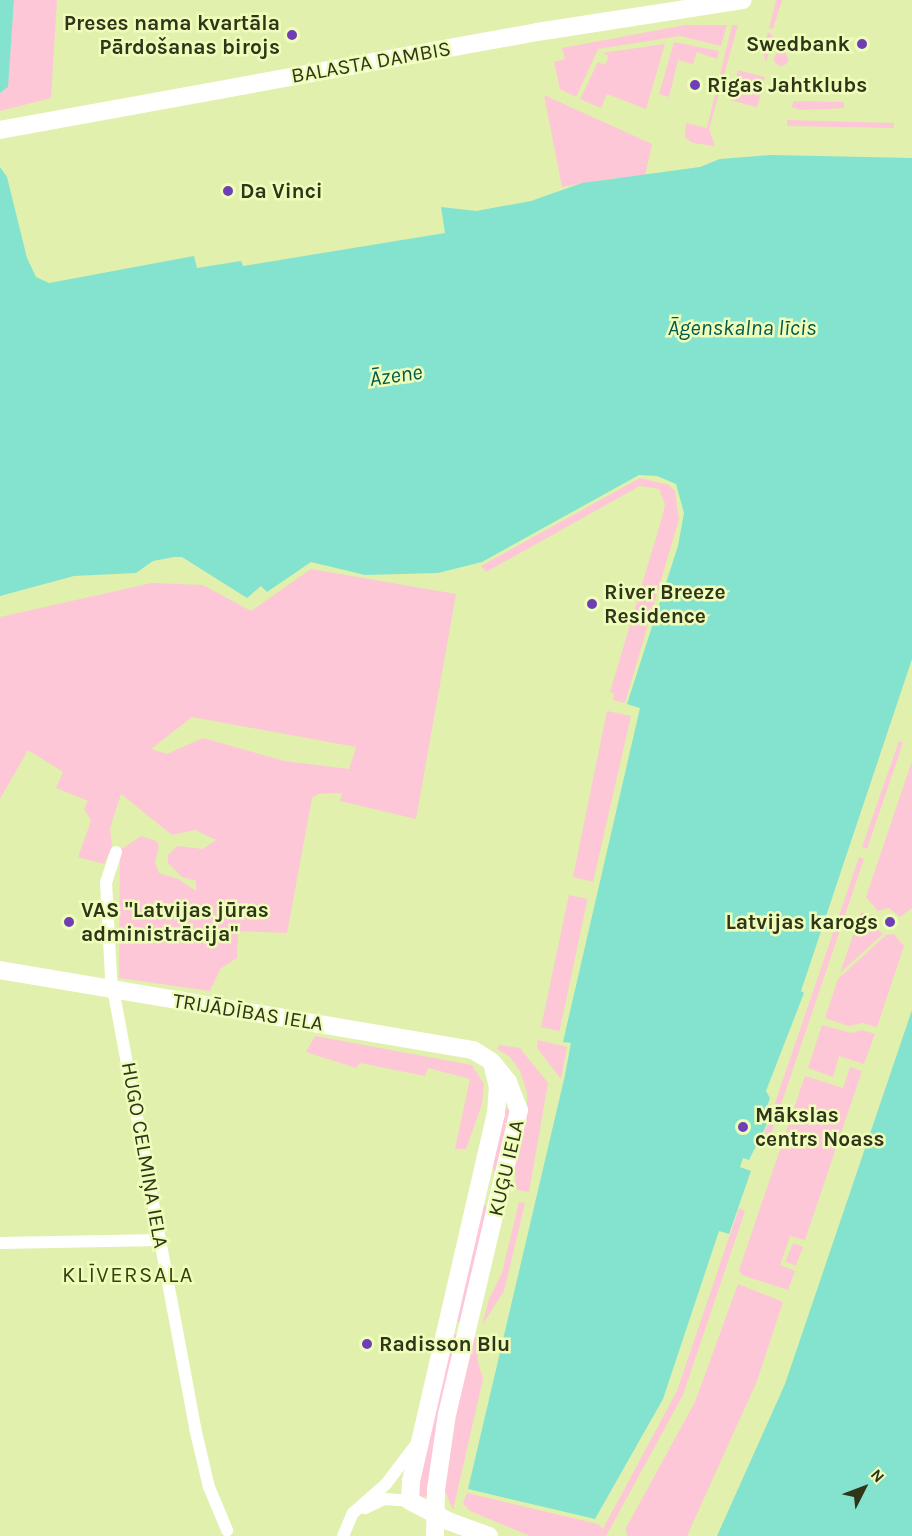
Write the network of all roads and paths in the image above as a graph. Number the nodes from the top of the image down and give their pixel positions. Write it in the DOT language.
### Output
graph roads {
  1 [pos="743,0"];
  2 [pos="0,130"];
  3 [pos="116,852"];
  4 [pos="0,970"];
  5 [pos="114,990"];
  6 [pos="492,1062"];
  7 [pos="475,1198"];
  8 [pos="497,1204"];
  9 [pos="161,1240"];
  10 [pos="0,1243"];
  11 [pos="420,1437"];
  12 [pos="410,1501"];
  13 [pos="353,1513"];
  14 [pos="435,1515"];
  15 [pos="227,1530"];
  16 [pos="343,1536"];
  17 [pos="435,1536"];
  18 [pos="489,1536"];
  1 -- 2 [label="main road, BALASTA DAMBIS"];
  3 -- 5 [label="street, HUGO CELMIŅA IELA"];
  4 -- 5 [label="main road, TRIJĀDĪBAS IELA"];
  5 -- 6 [label="main road, TRIJĀDĪBAS IELA"];
  5 -- 9 [label="street, HUGO CELMIŅA IELA"];
  6 -- 7 [label="main road, KUĢU IELA"];
  6 -- 8 [label="main road, KUĢU IELA"];
  7 -- 8 [label="main road"];
  7 -- 11 [label="main road, KUĢU IELA"];
  8 -- 14 [label="main road, KUĢU IELA"];
  9 -- 10 [label="street"];
  9 -- 15 [label="street, HUGO CELMIŅA IELA"];
  11 -- 12 [label="main road, KUĢU IELA"];
  11 -- 13 [label="street, KUĢU IELA"];
  12 -- 13 [label="street"];
  12 -- 14 [label="main road"];
  13 -- 16 [label="street, KUĢU IELA"];
  14 -- 17 [label="main road, KUĢU IELA"];
  14 -- 18 [label="main road"];
}
